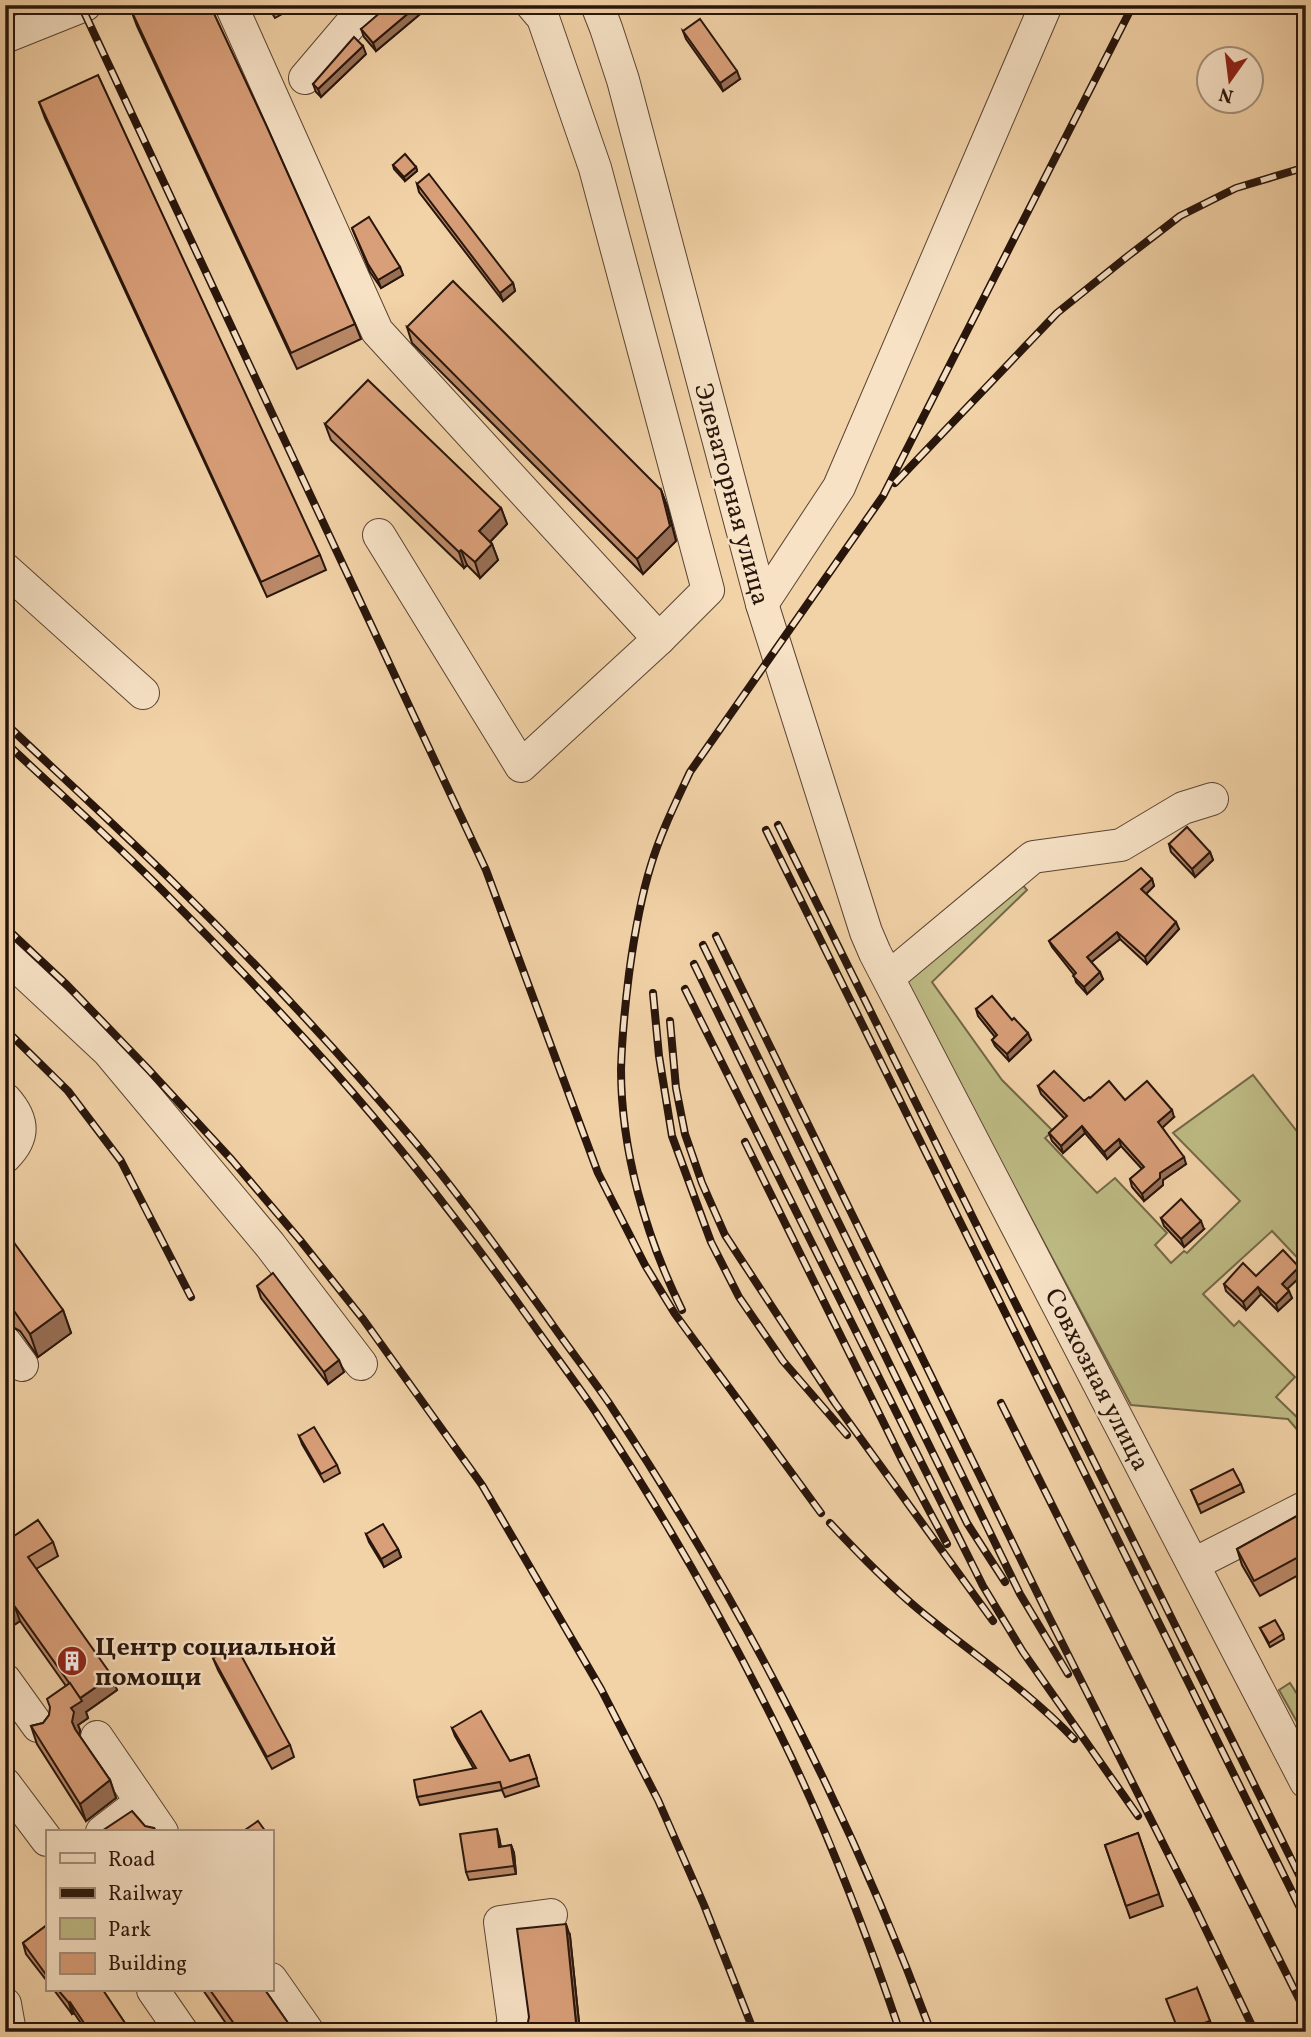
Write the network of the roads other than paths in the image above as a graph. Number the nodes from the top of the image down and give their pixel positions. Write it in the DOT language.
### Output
graph roads {
  1 [pos="85,5"];
  2 [pos="231,5"];
  3 [pos="367,5"];
  4 [pos="532,5"];
  5 [pos="597,5"];
  6 [pos="1046,5"];
  7 [pos="5,37"];
  8 [pos="305,78"];
  9 [pos="379,535"];
  10 [pos="5,569"];
  11 [pos="762,604"];
  12 [pos="659,639"];
  13 [pos="143,693"];
  14 [pos="1212,799"];
  15 [pos="8,963"];
  16 [pos="889,977"];
  17 [pos="5,1099"];
  18 [pos="5,1157"];
  19 [pos="361,1364"];
  20 [pos="1306,1507"];
  21 [pos="1194,1564"];
  22 [pos="7,1686"];
  23 [pos="38,1726"];
  24 [pos="97,1737"];
  25 [pos="1306,1782"];
  26 [pos="5,1784"];
  27 [pos="141,1802"];
  28 [pos="105,1830"];
  29 [pos="161,1830"];
  30 [pos="46,1839"];
  31 [pos="551,1915"];
  32 [pos="273,1982"];
  33 [pos="154,1992"];
  34 [pos="5,2004"];
  35 [pos="10,2032"];
  36 [pos="182,2032"];
  37 [pos="308,2032"];
  38 [pos="509,2032"];
  1 -- 7 [label="street"];
  2 -- 12 [label="street"];
  3 -- 8 [label="street"];
  4 -- 12 [label="street"];
  5 -- 11 [label="street, Элеваторная улица"];
  6 -- 11 [label="street"];
  9 -- 12 [label="street"];
  10 -- 13 [label="street"];
  11 -- 16 [label="street, Элеваторная улица"];
  14 -- 16 [label="street"];
  15 -- 19 [label="street"];
  16 -- 21 [label="street, Совхозная улица"];
  17 -- 18 [label="street"];
  20 -- 21 [label="street"];
  21 -- 25 [label="street, Совхозная улица"];
  22 -- 23 [label="street"];
  24 -- 27 [label="street"];
  26 -- 30 [label="street"];
  27 -- 28 [label="street"];
  27 -- 29 [label="street"];
  31 -- 38 [label="street"];
  32 -- 37 [label="street"];
  33 -- 36 [label="street"];
  34 -- 35 [label="street"];
}
